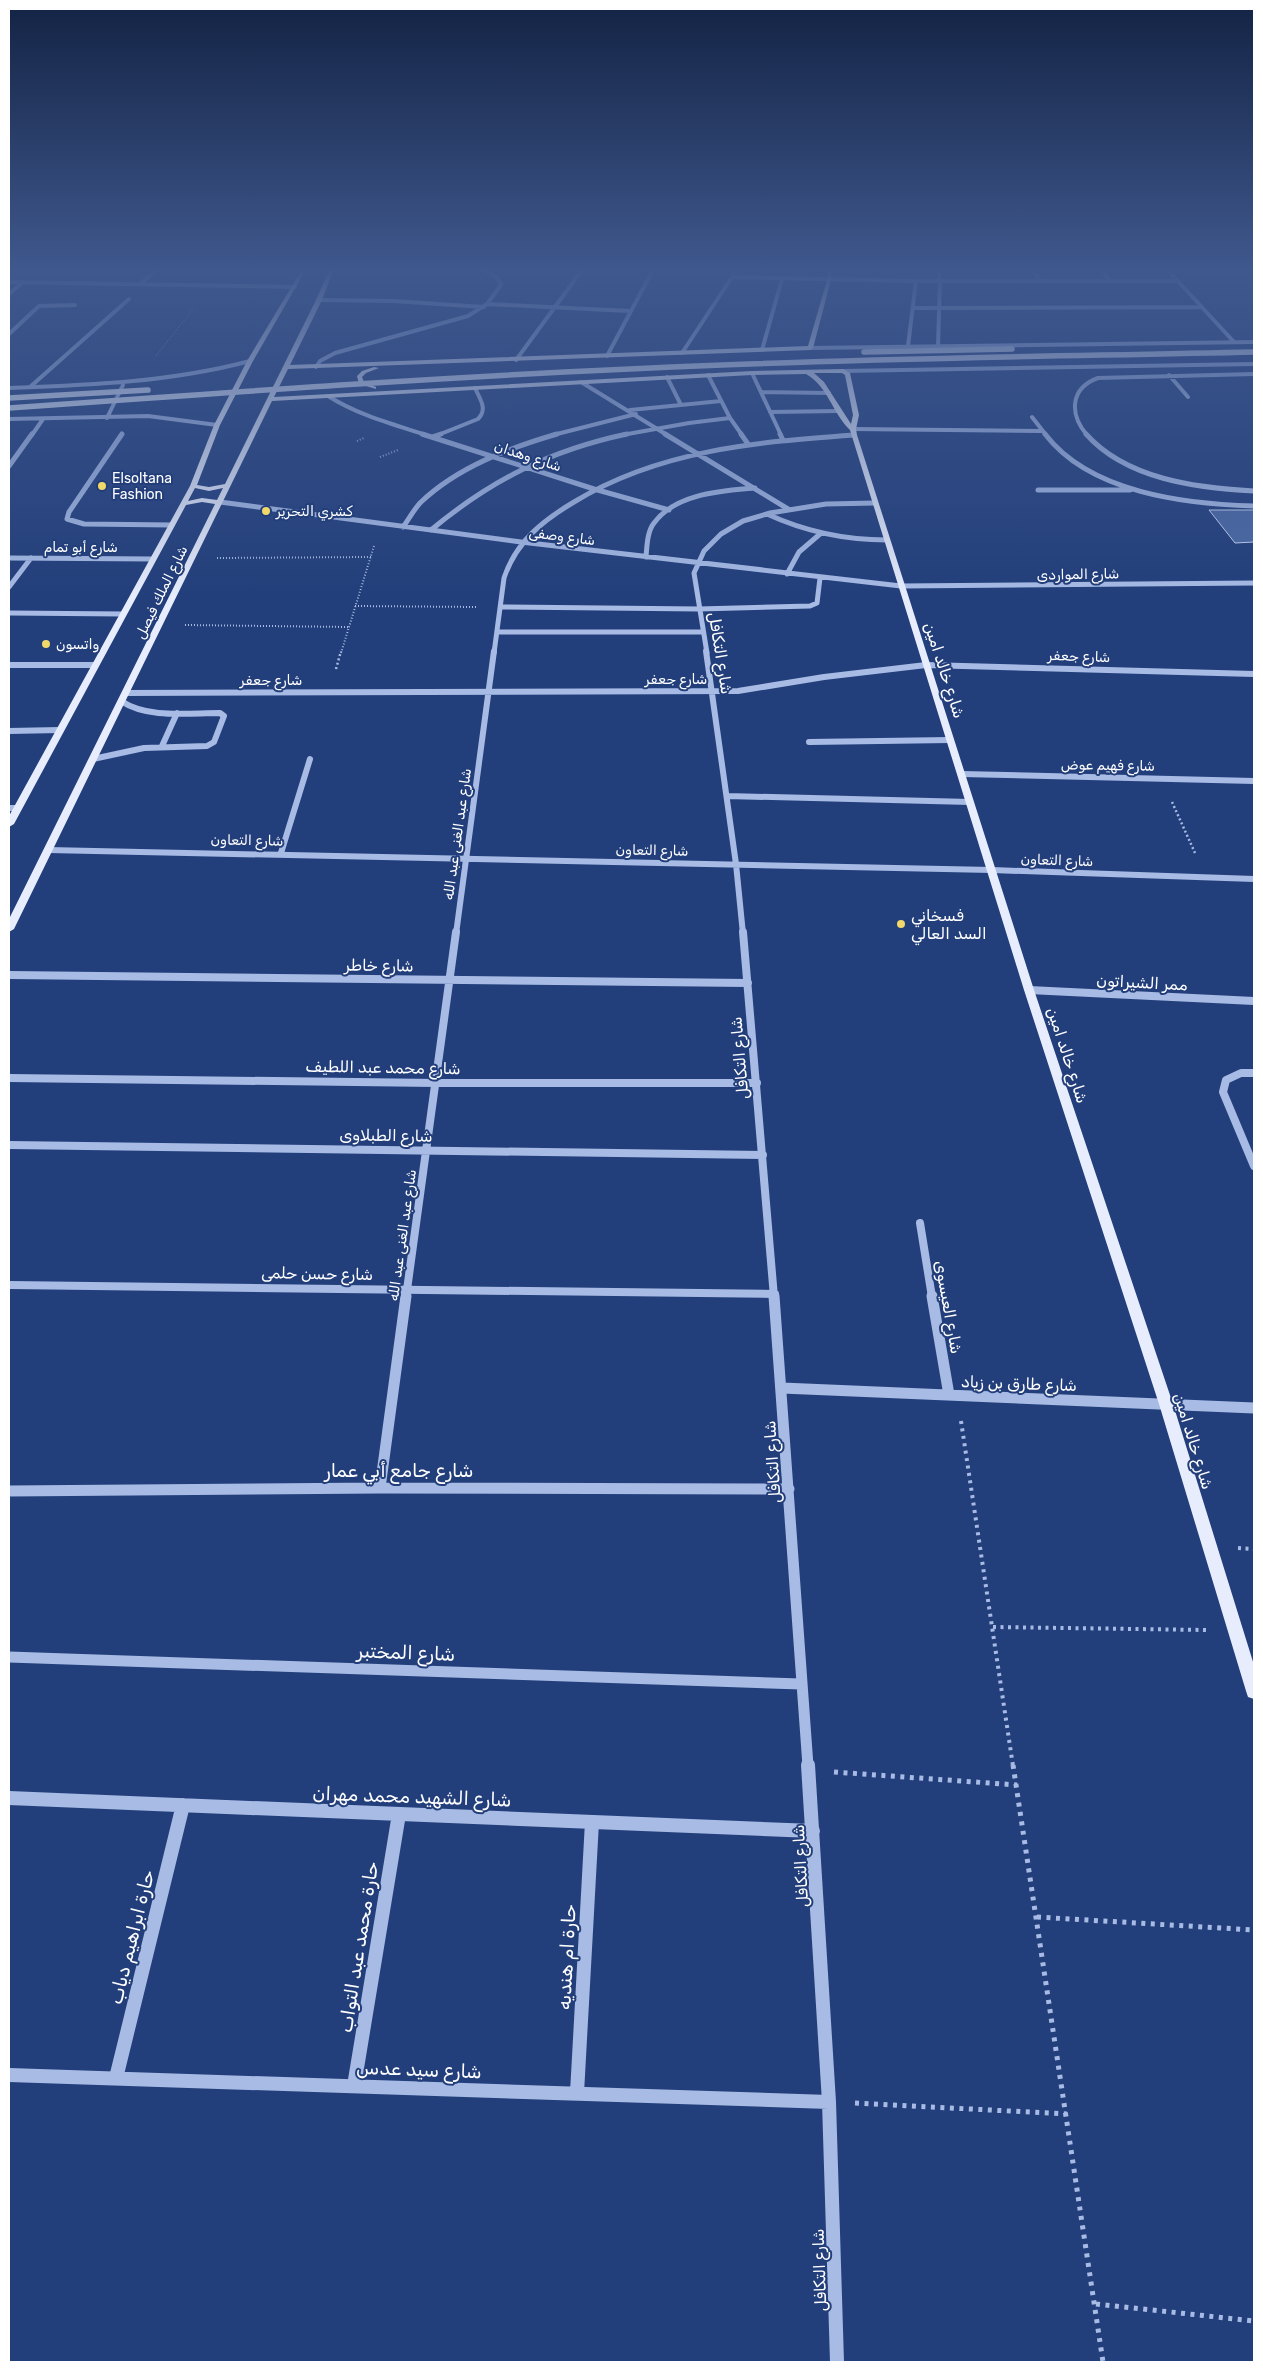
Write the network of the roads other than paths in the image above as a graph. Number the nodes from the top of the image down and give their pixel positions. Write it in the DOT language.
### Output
graph roads {
  1 [pos="42,377"];
  2 [pos="184,377"];
  3 [pos="242,377"];
  4 [pos="281,377"];
  5 [pos="360,377"];
  6 [pos="486,377"];
  7 [pos="667,377"];
  8 [pos="674,377"];
  9 [pos="709,377"];
  10 [pos="754,377"];
  11 [pos="817,377"];
  12 [pos="849,377"];
  13 [pos="1112,377"];
  14 [pos="1170,377"];
  15 [pos="286,381"];
  16 [pos="266,382"];
  17 [pos="581,382"];
  18 [pos="123,383"];
  19 [pos="246,384"];
  20 [pos="226,385"];
  21 [pos="30,387"];
  22 [pos="9,388"];
  23 [pos="475,388"];
  24 [pos="157,389"];
  25 [pos="397,391"];
  26 [pos="761,392"];
  27 [pos="829,393"];
  28 [pos="328,396"];
  29 [pos="1188,397"];
  30 [pos="9,398"];
  31 [pos="270,399"];
  32 [pos="721,401"];
  33 [pos="681,405"];
  34 [pos="9,408"];
  35 [pos="630,410"];
  36 [pos="838,411"];
  37 [pos="770,412"];
  38 [pos="636,414"];
  39 [pos="1032,417"];
  40 [pos="107,418"];
  41 [pos="730,418"];
  42 [pos="9,419"];
  43 [pos="43,419"];
  44 [pos="217,425"];
  45 [pos="657,427"];
  46 [pos="1041,431"];
  47 [pos="853,432"];
  48 [pos="122,434"];
  49 [pos="432,436"];
  50 [pos="783,440"];
  51 [pos="748,444"];
  52 [pos="698,453"];
  53 [pos="495,457"];
  54 [pos="9,466"];
  55 [pos="524,466"];
  56 [pos="228,485"];
  57 [pos="193,486"];
  58 [pos="755,488"];
  59 [pos="1208,488"];
  60 [pos="594,489"];
  61 [pos="1038,490"];
  62 [pos="1135,490"];
  63 [pos="1254,491"];
  64 [pos="220,502"];
  65 [pos="875,503"];
  66 [pos="1198,503"];
  67 [pos="183,504"];
  68 [pos="1254,506"];
  69 [pos="788,508"];
  70 [pos="669,510"];
  71 [pos="767,514"];
  72 [pos="172,525"];
  73 [pos="402,527"];
  74 [pos="431,530"];
  75 [pos="820,534"];
  76 [pos="887,540"];
  77 [pos="521,542"];
  78 [pos="646,557"];
  79 [pos="9,558"];
  80 [pos="32,558"];
  81 [pos="153,559"];
  82 [pos="697,563"];
  83 [pos="787,574"];
  84 [pos="820,578"];
  85 [pos="1254,583"];
  86 [pos="901,586"];
  87 [pos="9,587"];
  88 [pos="501,608"];
  89 [pos="699,609"];
  90 [pos="9,613"];
  91 [pos="123,614"];
  92 [pos="498,632"];
  93 [pos="703,632"];
  94 [pos="9,665"];
  95 [pos="96,665"];
  96 [pos="926,665"];
  97 [pos="1254,674"];
  98 [pos="126,692"];
  99 [pos="489,692"];
  100 [pos="713,692"];
  101 [pos="122,701"];
  102 [pos="177,713"];
  103 [pos="60,730"];
  104 [pos="9,731"];
  105 [pos="950,740"];
  106 [pos="809,742"];
  107 [pos="162,746"];
  108 [pos="93,759"];
  109 [pos="310,759"];
  110 [pos="961,774"];
  111 [pos="1254,781"];
  112 [pos="727,796"];
  113 [pos="970,802"];
  114 [pos="9,808"];
  115 [pos="18,808"];
  116 [pos="9,824"];
  117 [pos="48,850"];
  118 [pos="281,853"];
  119 [pos="466,858"];
  120 [pos="736,864"];
  121 [pos="992,870"];
  122 [pos="1254,879"];
  123 [pos="9,929"];
  124 [pos="9,975"];
  125 [pos="450,980"];
  126 [pos="748,983"];
  127 [pos="1029,990"];
  128 [pos="1254,1001"];
  129 [pos="1254,1073"];
  130 [pos="9,1078"];
  131 [pos="757,1082"];
  132 [pos="436,1083"];
  133 [pos="9,1145"];
  134 [pos="426,1150"];
  135 [pos="763,1155"];
  136 [pos="1254,1166"];
  137 [pos="920,1223"];
  138 [pos="9,1285"];
  139 [pos="407,1290"];
  140 [pos="775,1294"];
  141 [pos="782,1388"];
  142 [pos="953,1395"];
  143 [pos="1166,1404"];
  144 [pos="1254,1408"];
  145 [pos="380,1488"];
  146 [pos="789,1488"];
  147 [pos="9,1491"];
  148 [pos="9,1657"];
  149 [pos="801,1684"];
  150 [pos="1254,1691"];
  151 [pos="9,1798"];
  152 [pos="183,1805"];
  153 [pos="399,1814"];
  154 [pos="592,1822"];
  155 [pos="813,1831"];
  156 [pos="9,2075"];
  157 [pos="116,2078"];
  158 [pos="354,2086"];
  159 [pos="577,2093"];
  160 [pos="829,2102"];
  161 [pos="837,2362"];
  1 -- 21 [label="street"];
  2 -- 18 [label="street"];
  3 -- 44 [label="main road, شارع الملك فيصل"];
  4 -- 31 [label="main road, شارع الملك فيصل"];
  5 -- 25 [label="main road"];
  6 -- 34 [label="main road, bridge"];
  7 -- 8 [label="main road"];
  7 -- 17 [label="main road"];
  7 -- 33 [label="street"];
  9 -- 32 [label="street"];
  10 -- 26 [label="street"];
  11 -- 27 [label="main road, شارع خالد امين"];
  12 -- 47 [label="main road, شارع خالد امين"];
  13 -- 59 [label="street"];
  14 -- 29 [label="street"];
  15 -- 16 [label="main road"];
  17 -- 23 [label="main road"];
  17 -- 35 [label="street"];
  18 -- 21 [label="street"];
  18 -- 40 [label="street"];
  19 -- 20 [label="main road"];
  21 -- 22 [label="street"];
  23 -- 25 [label="main road"];
  23 -- 49 [label="street"];
  24 -- 30 [label="main road, bridge"];
  25 -- 28 [label="main road"];
  26 -- 27 [label="street"];
  26 -- 37 [label="street"];
  27 -- 36 [label="main road, شارع خالد امين"];
  28 -- 31 [label="main road"];
  28 -- 49 [label="street, شارع وهدان"];
  31 -- 56 [label="main road, شارع الملك فيصل"];
  32 -- 33 [label="street"];
  32 -- 41 [label="street"];
  33 -- 35 [label="street"];
  35 -- 38 [label="street"];
  36 -- 37 [label="street"];
  36 -- 47 [label="main road, شارع خالد امين"];
  37 -- 50 [label="street"];
  38 -- 45 [label="street"];
  38 -- 53 [label="street"];
  39 -- 46 [label="street"];
  40 -- 43 [label="street"];
  40 -- 44 [label="street"];
  41 -- 45 [label="street"];
  41 -- 51 [label="street"];
  42 -- 43 [label="street"];
  43 -- 54 [label="street"];
  44 -- 57 [label="main road, شارع الملك فيصل"];
  45 -- 52 [label="street"];
  45 -- 55 [label="street"];
  46 -- 47 [label="street, شارع عبد الغنى عبد الله"];
  46 -- 62 [label="street"];
  47 -- 50 [label="street, شارع عبد الغنى عبد الله"];
  47 -- 65 [label="main road, شارع خالد امين"];
  48 -- 72 [label="street"];
  49 -- 53 [label="street, شارع وهدان"];
  50 -- 51 [label="street, شارع عبد الغنى عبد الله"];
  51 -- 52 [label="street, شارع عبد الغنى عبد الله"];
  52 -- 58 [label="street"];
  52 -- 60 [label="street, شارع عبد الغنى عبد الله"];
  53 -- 55 [label="street, شارع وهدان"];
  53 -- 73 [label="street"];
  55 -- 60 [label="street, شارع وهدان"];
  55 -- 74 [label="street"];
  56 -- 57 [label="main road"];
  56 -- 64 [label="main road, شارع الملك فيصل"];
  57 -- 67 [label="main road, شارع الملك فيصل"];
  58 -- 69 [label="street"];
  58 -- 70 [label="street"];
  59 -- 63 [label="street"];
  59 -- 66 [label="street"];
  60 -- 70 [label="street, شارع وهدان"];
  60 -- 77 [label="street, شارع عبد الغنى عبد الله"];
  61 -- 62 [label="street"];
  62 -- 66 [label="street"];
  64 -- 67 [label="main road"];
  64 -- 73 [label="street, شارع وصفى"];
  64 -- 98 [label="main road, شارع الملك فيصل"];
  65 -- 69 [label="street"];
  65 -- 76 [label="main road, شارع خالد امين"];
  66 -- 68 [label="street"];
  67 -- 72 [label="main road, شارع الملك فيصل"];
  69 -- 71 [label="street"];
  70 -- 78 [label="street"];
  71 -- 75 [label="street"];
  71 -- 82 [label="street"];
  72 -- 81 [label="main road, شارع الملك فيصل"];
  73 -- 74 [label="street, شارع وصفى"];
  74 -- 77 [label="street, شارع وصفى"];
  75 -- 76 [label="street"];
  75 -- 83 [label="street"];
  76 -- 86 [label="main road, شارع خالد امين"];
  77 -- 78 [label="street, شارع وصفى"];
  77 -- 88 [label="street, شارع عبد الغنى عبد الله"];
  78 -- 82 [label="street, شارع وصفى"];
  79 -- 80 [label="street, شارع أبو تمام"];
  80 -- 81 [label="street, شارع أبو تمام"];
  80 -- 87 [label="street"];
  81 -- 91 [label="main road, شارع الملك فيصل"];
  82 -- 83 [label="street, شارع وصفى"];
  82 -- 89 [label="street, شارع التكافل"];
  83 -- 84 [label="street, شارع وصفى"];
  84 -- 86 [label="street, شارع وصفى"];
  84 -- 89 [label="street"];
  85 -- 86 [label="street, شارع المواردى"];
  86 -- 96 [label="main road, شارع خالد امين"];
  88 -- 89 [label="street"];
  88 -- 92 [label="street, شارع عبد الغنى عبد الله"];
  89 -- 93 [label="street, شارع التكافل"];
  90 -- 91 [label="street"];
  91 -- 95 [label="main road, شارع الملك فيصل"];
  92 -- 93 [label="street"];
  92 -- 99 [label="street, شارع عبد الغنى عبد الله"];
  93 -- 100 [label="street, شارع التكافل"];
  94 -- 95 [label="street"];
  95 -- 103 [label="main road, شارع الملك فيصل"];
  96 -- 97 [label="street, شارع جعفر"];
  96 -- 100 [label="street, شارع جعفر"];
  96 -- 105 [label="main road, شارع خالد امين"];
  98 -- 99 [label="street, شارع جعفر"];
  98 -- 101 [label="main road, شارع الملك فيصل"];
  99 -- 100 [label="street, شارع جعفر"];
  99 -- 119 [label="street, شارع عبد الغنى عبد الله"];
  100 -- 112 [label="street, شارع التكافل"];
  101 -- 102 [label="street"];
  101 -- 108 [label="main road, شارع الملك فيصل"];
  102 -- 107 [label="street"];
  102 -- 107 [label="street"];
  103 -- 104 [label="street"];
  103 -- 115 [label="main road, شارع الملك فيصل"];
  105 -- 106 [label="street"];
  105 -- 110 [label="main road, شارع خالد امين"];
  107 -- 108 [label="street"];
  108 -- 117 [label="main road, شارع الملك فيصل"];
  109 -- 118 [label="street"];
  110 -- 111 [label="street, شارع فهيم عوض"];
  110 -- 113 [label="main road, شارع خالد امين"];
  112 -- 113 [label="street"];
  112 -- 120 [label="street, شارع التكافل"];
  113 -- 121 [label="main road, شارع خالد امين"];
  114 -- 115 [label="street"];
  115 -- 116 [label="main road, شارع الملك فيصل"];
  117 -- 118 [label="street, شارع التعاون"];
  117 -- 123 [label="main road, شارع الملك فيصل"];
  118 -- 119 [label="street, شارع التعاون"];
  119 -- 120 [label="street, شارع التعاون"];
  119 -- 125 [label="street, شارع عبد الغنى عبد الله"];
  120 -- 121 [label="street, شارع التعاون"];
  120 -- 126 [label="street, شارع التكافل"];
  121 -- 122 [label="street, شارع التعاون"];
  121 -- 127 [label="main road, شارع خالد امين"];
  124 -- 125 [label="street, شارع خاطر"];
  125 -- 126 [label="street, شارع خاطر"];
  125 -- 132 [label="street, شارع عبد الغنى عبد الله"];
  126 -- 131 [label="street, شارع التكافل"];
  127 -- 128 [label="street, ممر الشيراتون"];
  127 -- 143 [label="main road, شارع خالد امين"];
  129 -- 136 [label="street"];
  130 -- 132 [label="street, شارع محمد عبد اللطيف"];
  131 -- 132 [label="street, شارع محمد عبد اللطيف"];
  131 -- 135 [label="street, شارع التكافل"];
  132 -- 134 [label="street, شارع عبد الغنى عبد الله"];
  133 -- 134 [label="street, شارع الطبلاوى"];
  134 -- 135 [label="street, شارع الطبلاوى"];
  134 -- 139 [label="street, شارع عبد الغنى عبد الله"];
  135 -- 140 [label="street, شارع التكافل"];
  137 -- 142 [label="street, شارع العيسوى"];
  138 -- 139 [label="street, شارع حسن حلمى"];
  139 -- 140 [label="street, شارع حسن حلمى"];
  139 -- 145 [label="street, شارع عبد الغنى عبد الله"];
  140 -- 141 [label="street, شارع التكافل"];
  141 -- 142 [label="street, شارع طارق بن زياد"];
  141 -- 146 [label="street, شارع التكافل"];
  142 -- 143 [label="street, شارع طارق بن زياد"];
  143 -- 144 [label="street, شارع طارق بن زياد"];
  143 -- 150 [label="main road, شارع خالد امين"];
  145 -- 146 [label="street, شارع جامع أبي عمار"];
  145 -- 147 [label="street, شارع جامع أبي عمار"];
  146 -- 149 [label="street, شارع التكافل"];
  148 -- 149 [label="street, شارع المختبر"];
  149 -- 155 [label="street, شارع التكافل"];
  151 -- 152 [label="street, شارع الشهيد محمد مهران"];
  152 -- 153 [label="street, شارع الشهيد محمد مهران"];
  152 -- 157 [label="street, حارة ابراهيم دياب"];
  153 -- 154 [label="street, شارع الشهيد محمد مهران"];
  153 -- 158 [label="street, حارة محمد عبد التواب"];
  154 -- 155 [label="street, شارع الشهيد محمد مهران"];
  154 -- 159 [label="street, حارة ام هنديه"];
  155 -- 160 [label="street, شارع التكافل"];
  156 -- 157 [label="street, شارع سيد عدس"];
  157 -- 158 [label="street, شارع سيد عدس"];
  158 -- 159 [label="street, شارع سيد عدس"];
  159 -- 160 [label="street, شارع سيد عدس"];
  160 -- 161 [label="street, شارع التكافل"];
}
